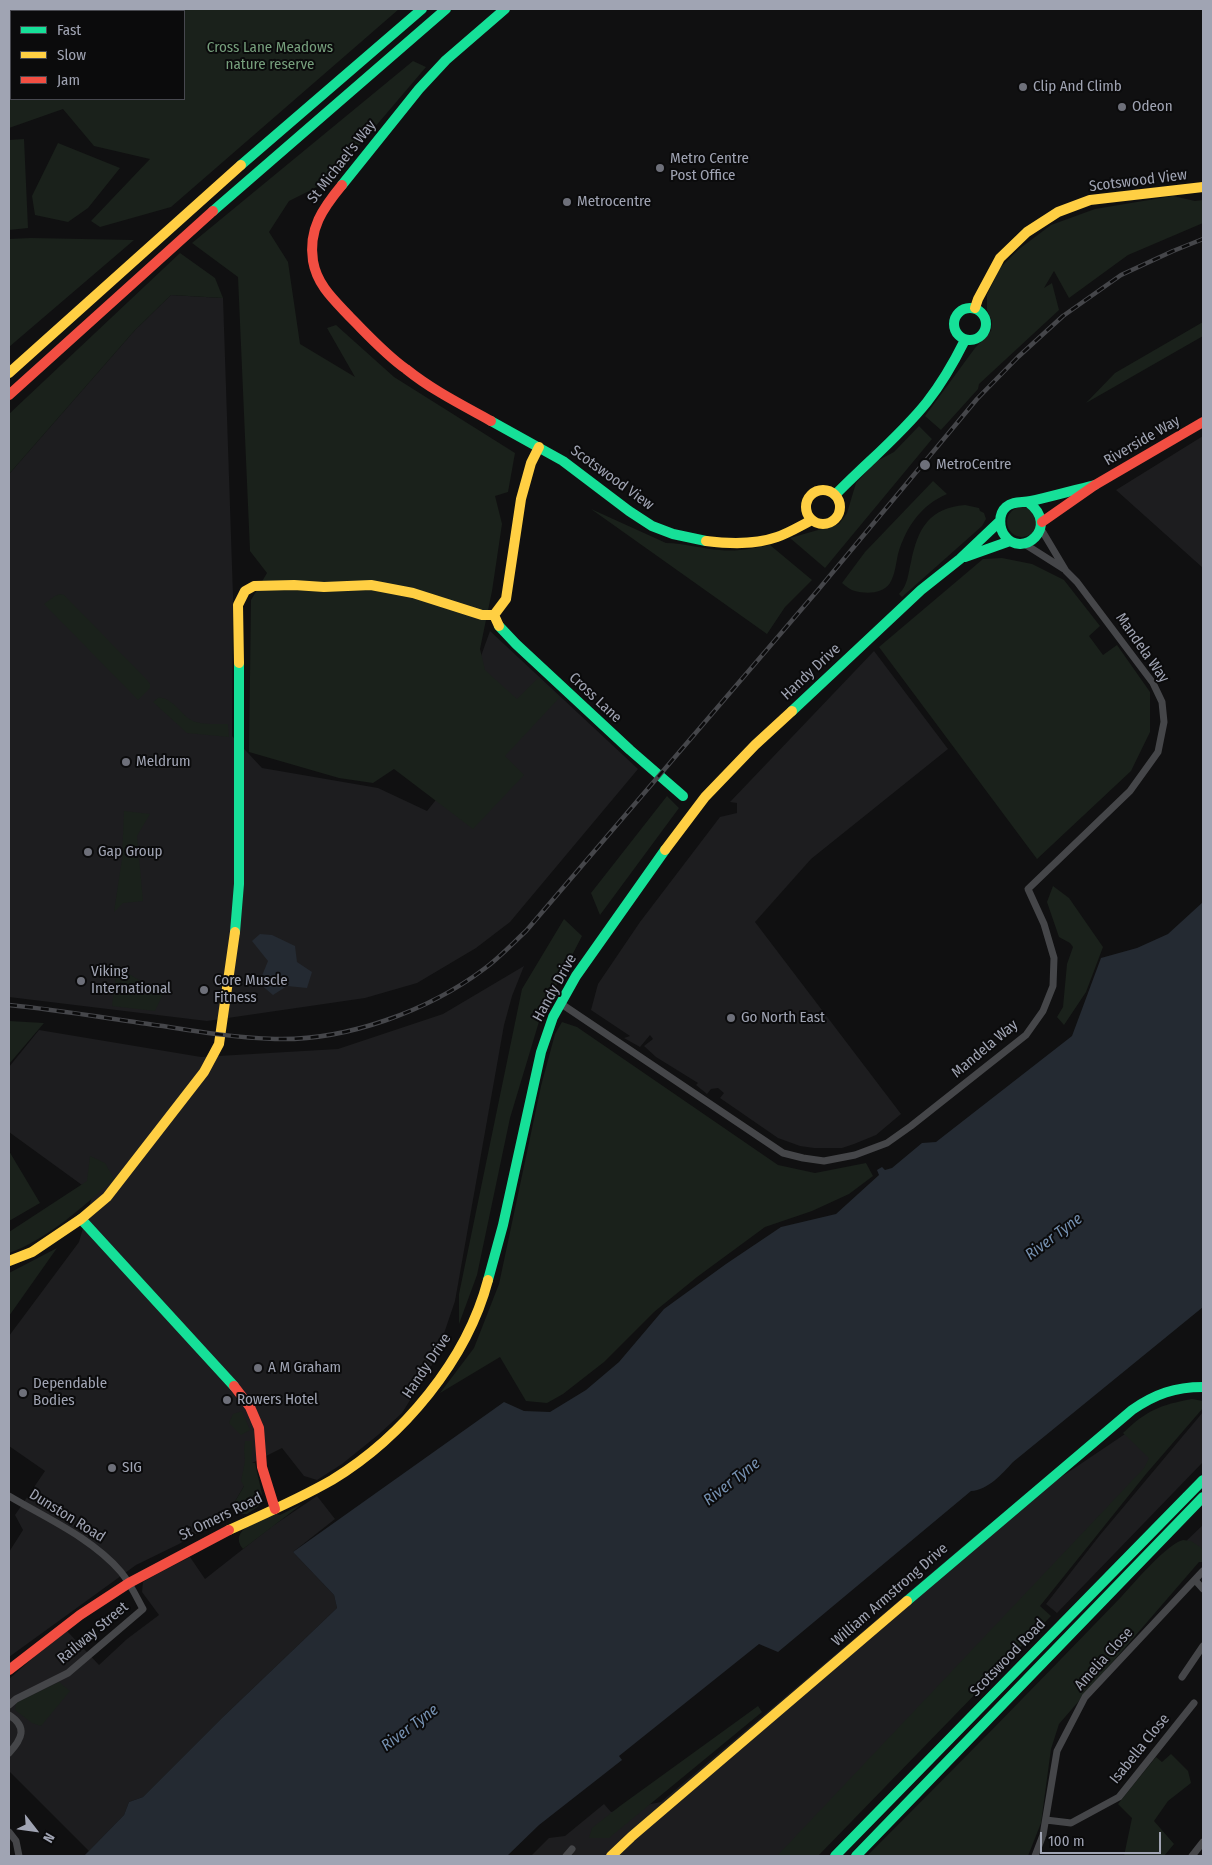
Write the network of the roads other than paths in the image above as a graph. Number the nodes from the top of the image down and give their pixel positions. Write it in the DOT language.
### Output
graph roads {
  1 [pos="422,9"];
  2 [pos="446,9"];
  3 [pos="505,9"];
  4 [pos="1203,187"];
  5 [pos="975,308"];
  6 [pos="965,340"];
  7 [pos="9,373"];
  8 [pos="9,395"];
  9 [pos="1203,422"];
  10 [pos="539,447"];
  11 [pos="1095,485"];
  12 [pos="835,495"];
  13 [pos="1028,502"];
  14 [pos="812,520"];
  15 [pos="999,522"];
  16 [pos="1041,525"];
  17 [pos="1010,541"];
  18 [pos="1023,543"];
  19 [pos="960,559"];
  20 [pos="1066,571"];
  21 [pos="494,615"];
  22 [pos="683,796"];
  23 [pos="560,1003"];
  24 [pos="81,1219"];
  25 [pos="9,1261"];
  26 [pos="1203,1387"];
  27 [pos="1203,1480"];
  28 [pos="9,1496"];
  29 [pos="1203,1497"];
  30 [pos="275,1509"];
  31 [pos="1203,1571"];
  32 [pos="1195,1580"];
  33 [pos="129,1583"];
  34 [pos="1203,1589"];
  35 [pos="1203,1646"];
  36 [pos="9,1670"];
  37 [pos="1182,1677"];
  38 [pos="1194,1703"];
  39 [pos="9,1705"];
  40 [pos="9,1715"];
  41 [pos="9,1752"];
  42 [pos="1046,1820"];
  43 [pos="9,1832"];
  44 [pos="1203,1842"];
  45 [pos="572,1849"];
  46 [pos="19,1856"];
  47 [pos="566,1856"];
  48 [pos="611,1856"];
  49 [pos="835,1856"];
  50 [pos="856,1856"];
  51 [pos="1035,1856"];
  52 [pos="1192,1856"];
  1 -- 7 [label="main road"];
  2 -- 8 [label="main road"];
  3 -- 10 [label="main road, St Michael's Way"];
  4 -- 5 [label="main road, Scotswood View"];
  5 -- 6 [label="main road"];
  5 -- 6 [label="main road"];
  6 -- 12 [label="main road"];
  9 -- 11 [label="main road, Riverside Way"];
  10 -- 14 [label="main road, Scotswood View"];
  10 -- 21 [label="main road"];
  11 -- 13 [label="main road"];
  11 -- 16 [label="main road"];
  12 -- 14 [label="main road"];
  12 -- 14 [label="main road"];
  13 -- 15 [label="main road"];
  13 -- 16 [label="main road"];
  15 -- 17 [label="main road"];
  15 -- 19 [label="main road"];
  16 -- 18 [label="main road"];
  16 -- 20 [label="street, Mandela Way"];
  17 -- 18 [label="main road"];
  17 -- 19 [label="main road"];
  18 -- 20 [label="street, Mandela Way"];
  19 -- 23 [label="main road, Handy Drive"];
  20 -- 23 [label="street, Mandela Way"];
  21 -- 22 [label="main road, Cross Lane"];
  21 -- 24 [label="main road"];
  23 -- 30 [label="main road, Handy Drive"];
  24 -- 25 [label="main road"];
  24 -- 30 [label="main road, St Omers Road"];
  26 -- 48 [label="main road, William Armstrong Drive"];
  27 -- 49 [label="main road, Scotswood Road"];
  28 -- 33 [label="street, Dunston Road"];
  29 -- 50 [label="main road, Scotswood Road"];
  30 -- 33 [label="main road, St Omers Road"];
  31 -- 32 [label="street, Amelia Close"];
  32 -- 34 [label="street"];
  32 -- 42 [label="street, Amelia Close"];
  33 -- 36 [label="main road, St Omers Road"];
  33 -- 39 [label="street, Railway Street"];
  35 -- 37 [label="street"];
  38 -- 42 [label="street, Isabella Close"];
  40 -- 41 [label="street"];
  42 -- 51 [label="street, Amelia Close"];
  43 -- 46 [label="street"];
  44 -- 52 [label="street"];
  45 -- 47 [label="street"];
}
